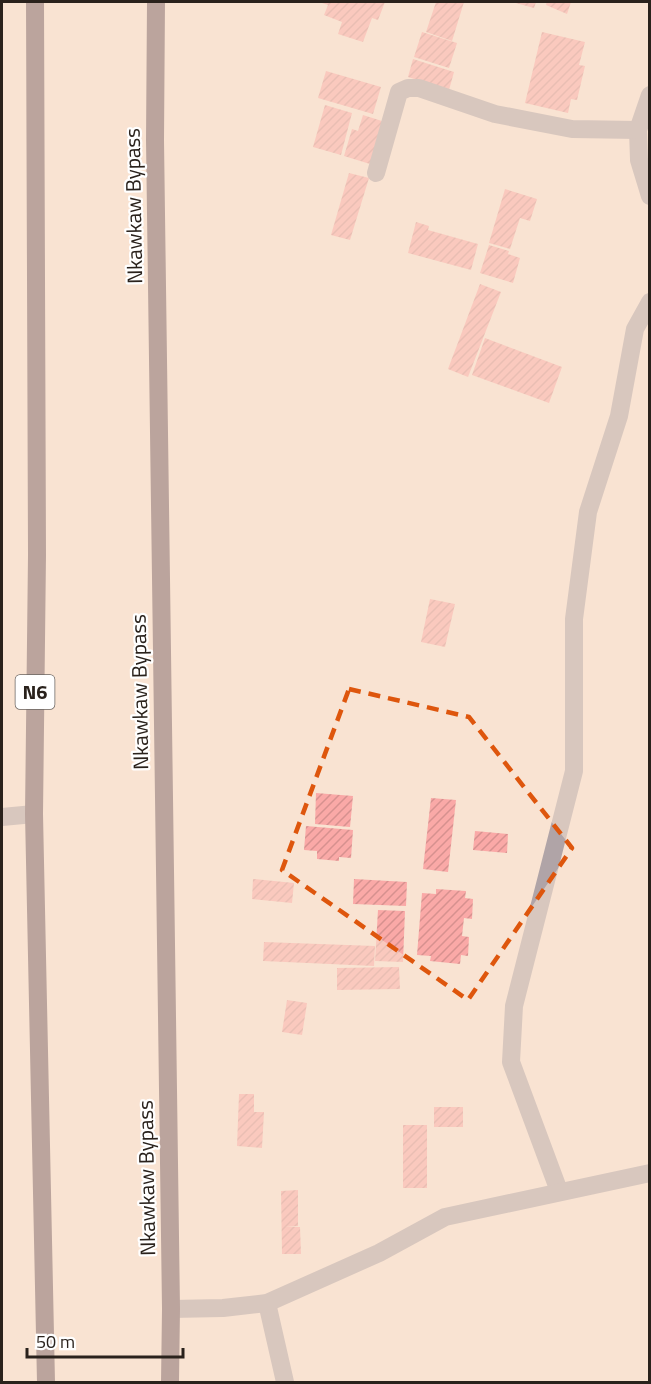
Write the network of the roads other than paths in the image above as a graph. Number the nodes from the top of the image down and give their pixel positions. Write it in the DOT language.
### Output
graph roads {
  1 [pos="35,2"];
  2 [pos="156,2"];
  3 [pos="650,95"];
  4 [pos="638,130"];
  5 [pos="376,173"];
  6 [pos="650,196"];
  7 [pos="650,302"];
  8 [pos="34,814"];
  9 [pos="2,817"];
  10 [pos="650,1173"];
  11 [pos="559,1191"];
  12 [pos="267,1303"];
  13 [pos="171,1309"];
  14 [pos="46,1383"];
  15 [pos="170,1383"];
  16 [pos="285,1383"];
  1 -- 8 [label="highway, N6"];
  2 -- 13 [label="highway, Nkawkaw Bypass"];
  3 -- 4 [label="street"];
  4 -- 5 [label="street"];
  4 -- 6 [label="street"];
  7 -- 11 [label="street"];
  8 -- 9 [label="street"];
  8 -- 14 [label="highway, N6"];
  10 -- 11 [label="street"];
  11 -- 12 [label="street"];
  12 -- 13 [label="street"];
  12 -- 16 [label="street"];
  13 -- 15 [label="highway, Nkawkaw Bypass"];
}
